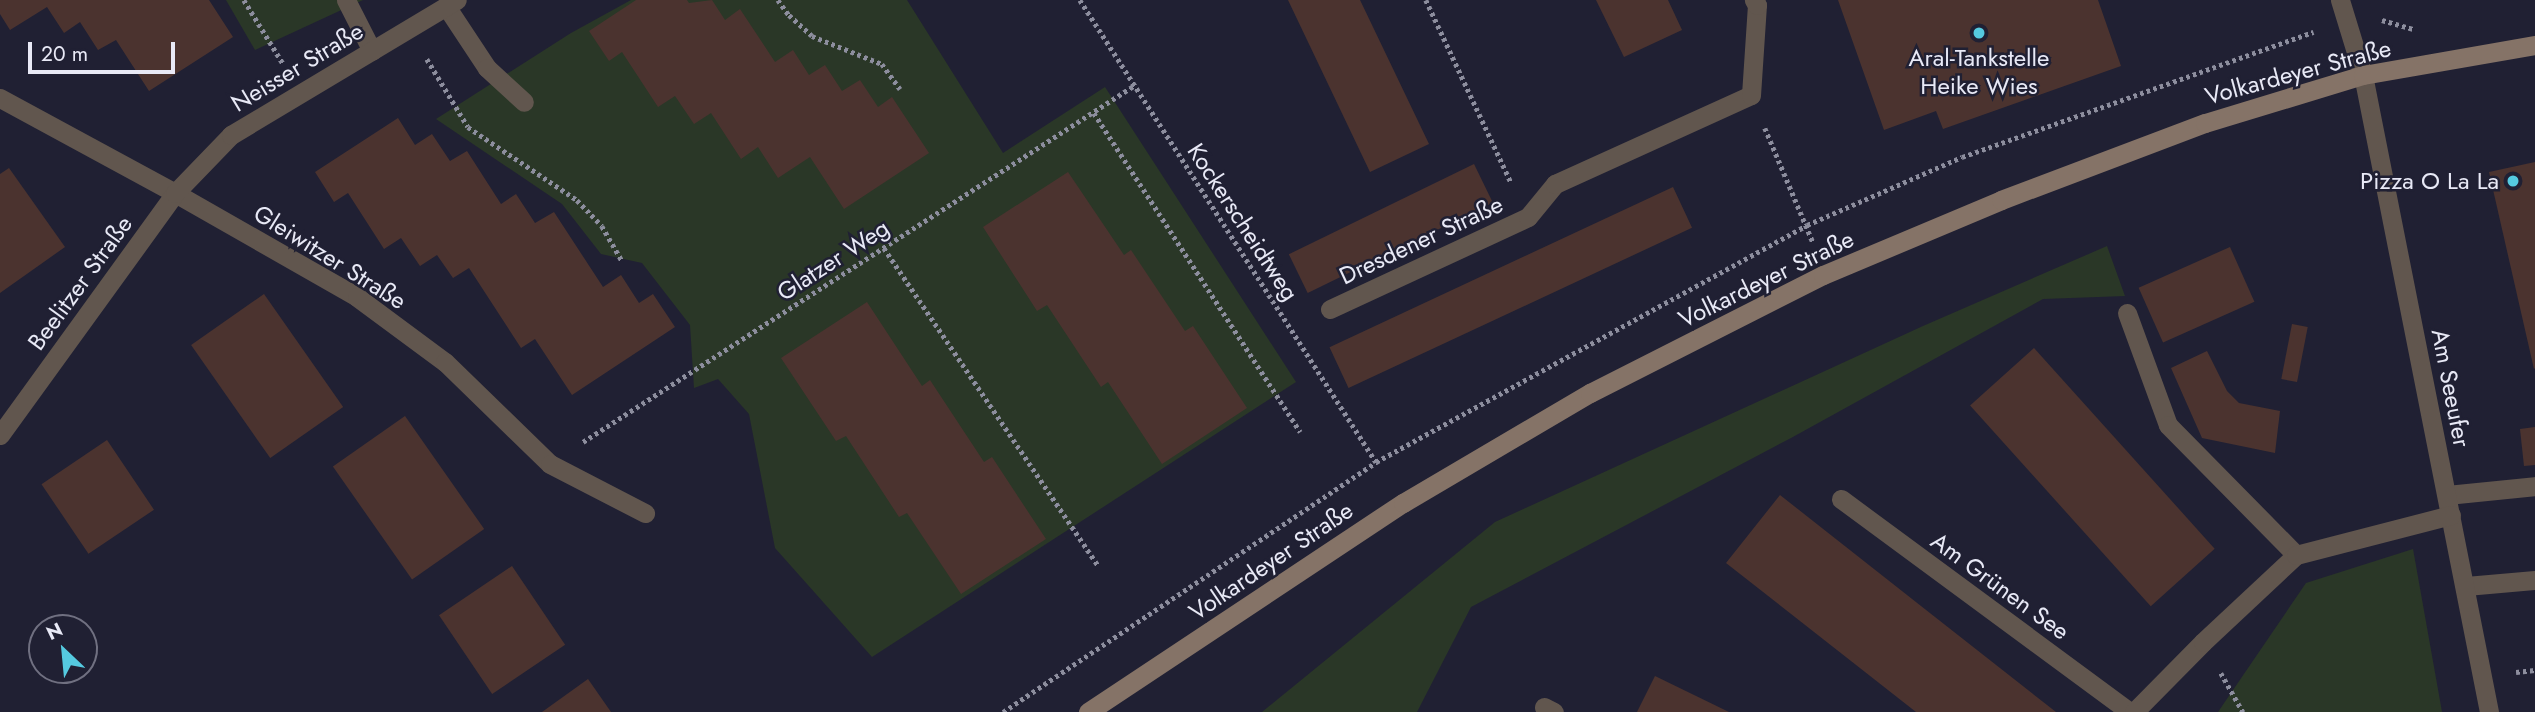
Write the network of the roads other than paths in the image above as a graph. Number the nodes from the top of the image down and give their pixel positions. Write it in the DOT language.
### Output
graph roads {
  1 [pos="346,0"];
  2 [pos="1754,0"];
  3 [pos="2340,0"];
  4 [pos="452,3"];
  5 [pos="2535,45"];
  6 [pos="372,51"];
  7 [pos="2363,75"];
  8 [pos="0,98"];
  9 [pos="524,102"];
  10 [pos="175,192"];
  11 [pos="1330,309"];
  12 [pos="2127,313"];
  13 [pos="0,435"];
  14 [pos="2535,486"];
  15 [pos="2447,495"];
  16 [pos="1841,499"];
  17 [pos="645,513"];
  18 [pos="2451,515"];
  19 [pos="2296,555"];
  20 [pos="2535,580"];
  21 [pos="2466,586"];
  22 [pos="1088,712"];
  23 [pos="2132,712"];
  24 [pos="2489,712"];
  1 -- 6 [label="street"];
  2 -- 11 [label="street, Dresdener Straße"];
  3 -- 7 [label="street, Am Seeufer"];
  4 -- 6 [label="street, Neisser Straße"];
  4 -- 9 [label="street"];
  5 -- 7 [label="main road, Volkardeyer Straße"];
  6 -- 10 [label="street, Neisser Straße"];
  7 -- 15 [label="street, Am Seeufer"];
  7 -- 22 [label="main road, Volkardeyer Straße"];
  8 -- 10 [label="street, Gleiwitzer Straße"];
  10 -- 13 [label="street, Beelitzer Straße"];
  10 -- 17 [label="street, Gleiwitzer Straße"];
  12 -- 19 [label="street"];
  14 -- 15 [label="street"];
  15 -- 18 [label="street, Am Seeufer"];
  16 -- 23 [label="street, Am Grünen See"];
  18 -- 19 [label="street, Am Grünen See"];
  18 -- 21 [label="street, Am Seeufer"];
  19 -- 23 [label="street, Am Grünen See"];
  20 -- 21 [label="street"];
  21 -- 24 [label="street, Am Seeufer"];
}
